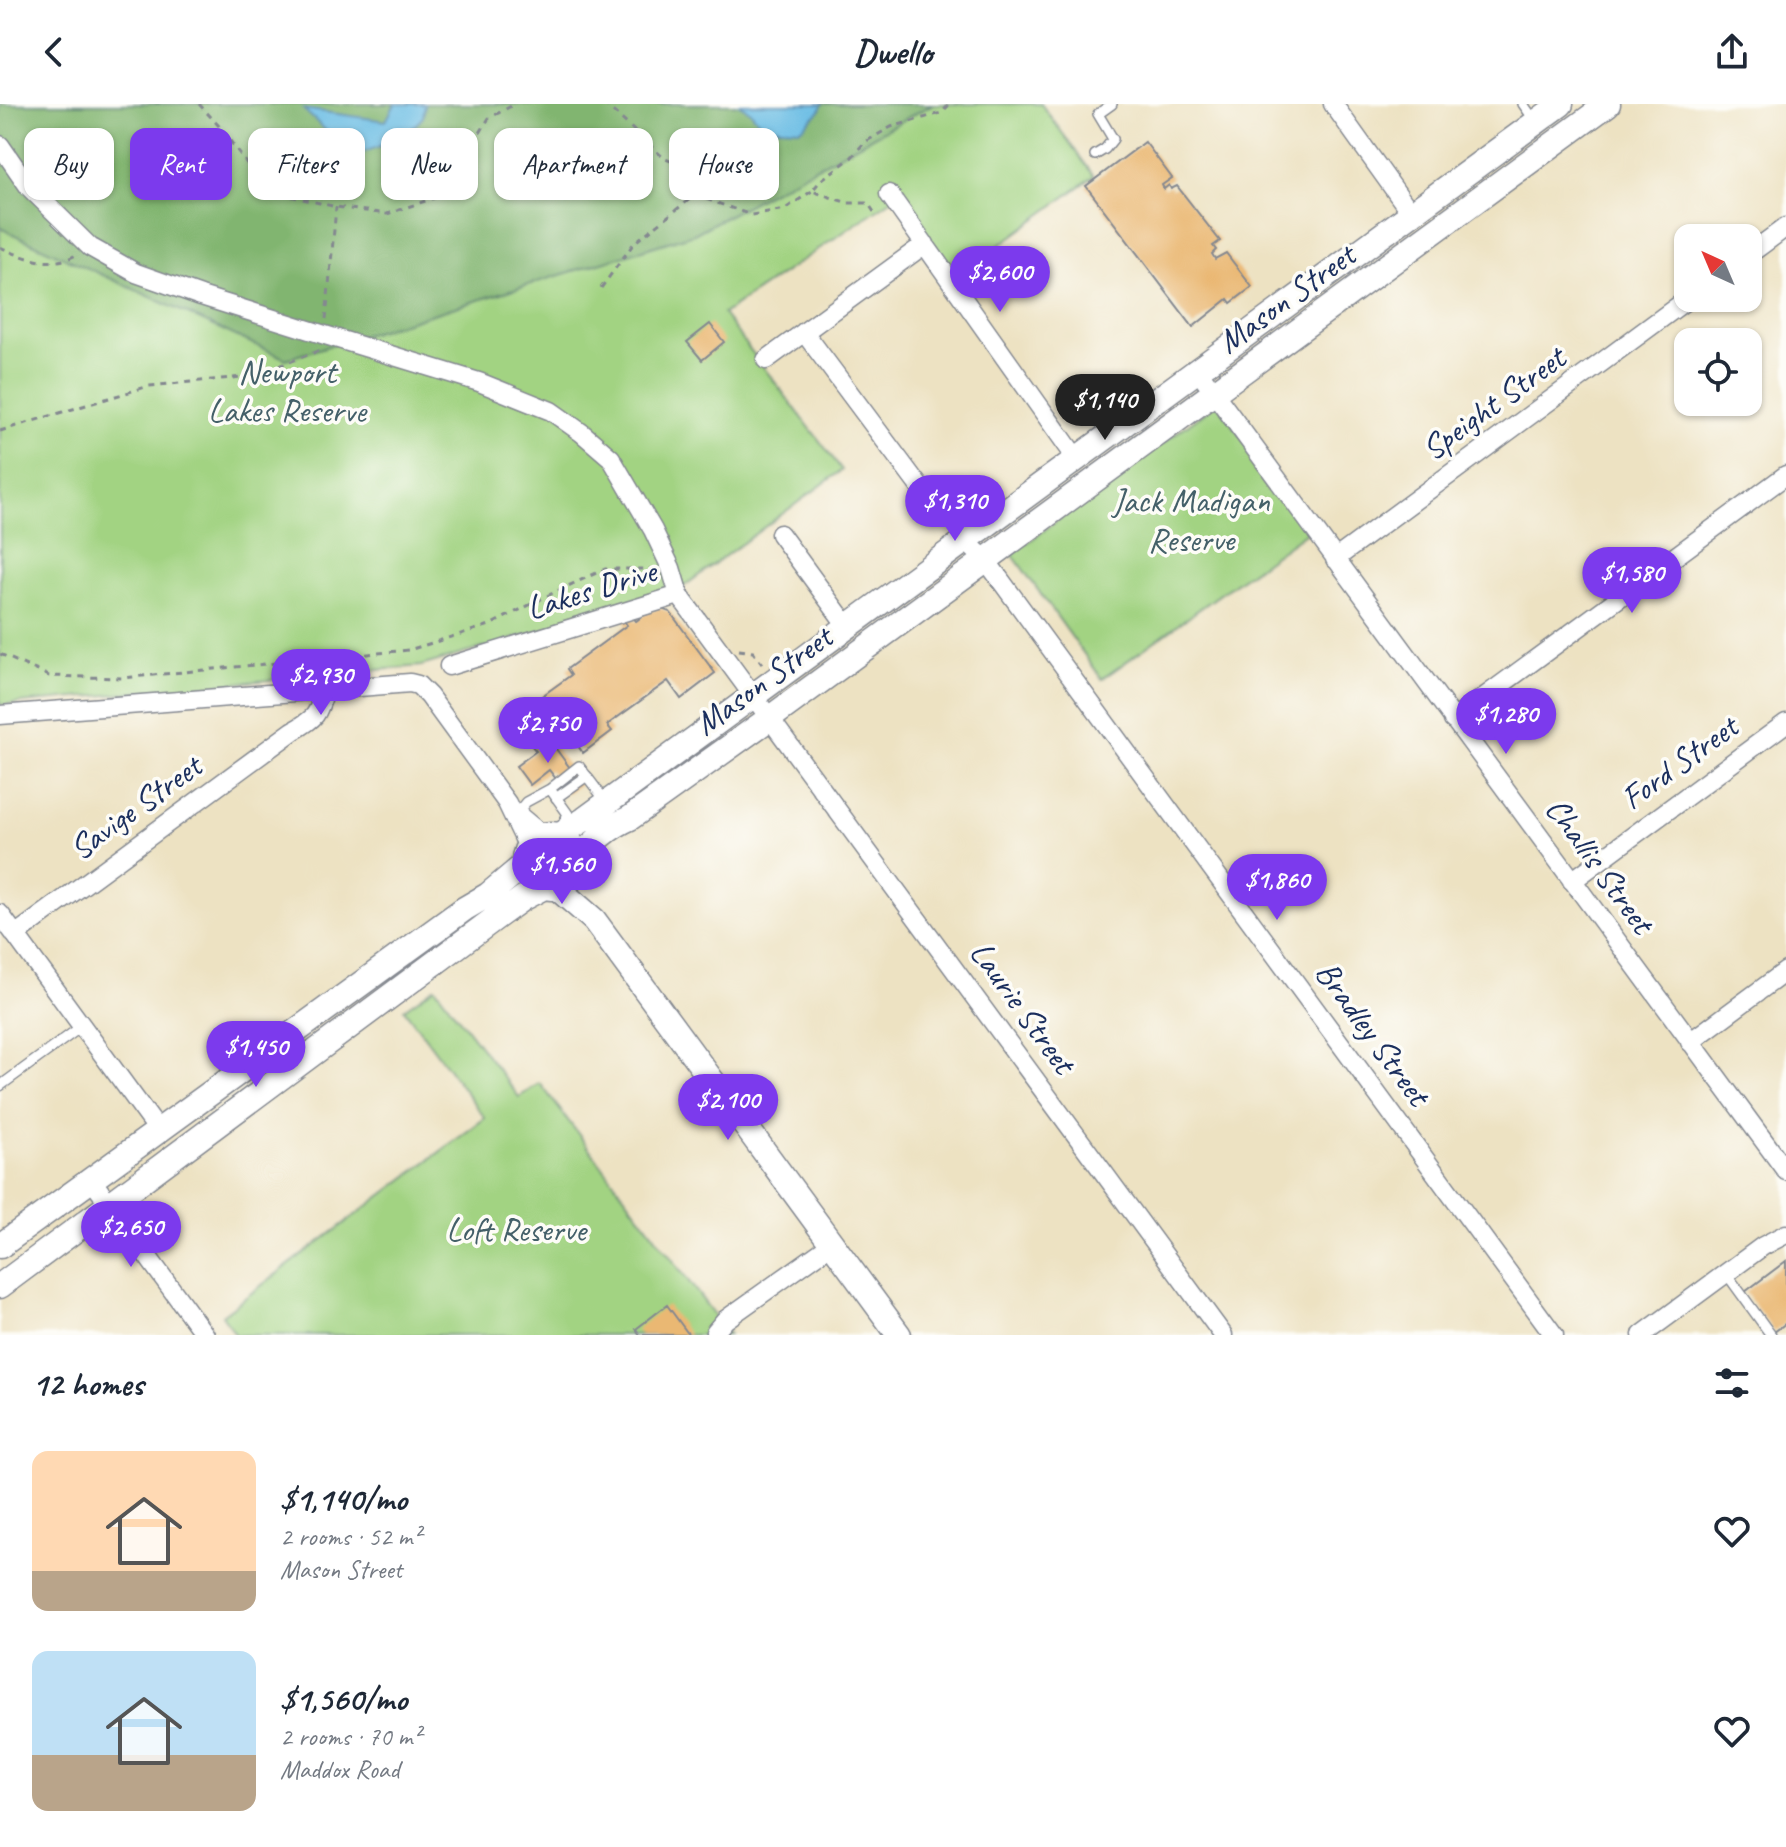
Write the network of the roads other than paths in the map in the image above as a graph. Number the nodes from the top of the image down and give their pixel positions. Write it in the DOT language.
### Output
graph roads {
  1 [pos="1112,104"];
  2 [pos="1333,104"];
  3 [pos="1561,104"];
  4 [pos="1608,104"];
  5 [pos="1530,113"];
  6 [pos="0,145"];
  7 [pos="1095,155"];
  8 [pos="889,194"];
  9 [pos="1411,213"];
  10 [pos="1786,227"];
  11 [pos="925,244"];
  12 [pos="1762,245"];
  13 [pos="1674,309"];
  14 [pos="804,332"];
  15 [pos="766,360"];
  16 [pos="1198,371"];
  17 [pos="1213,393"];
  18 [pos="1076,458"];
  19 [pos="1786,475"];
  20 [pos="990,523"];
  21 [pos="780,534"];
  22 [pos="965,541"];
  23 [pos="985,559"];
  24 [pos="1335,559"];
  25 [pos="679,595"];
  26 [pos="848,627"];
  27 [pos="449,666"];
  28 [pos="325,689"];
  29 [pos="302,691"];
  30 [pos="755,695"];
  31 [pos="0,715"];
  32 [pos="770,718"];
  33 [pos="1453,720"];
  34 [pos="1786,723"];
  35 [pos="293,731"];
  36 [pos="553,794"];
  37 [pos="607,803"];
  38 [pos="512,811"];
  39 [pos="542,843"];
  40 [pos="563,876"];
  41 [pos="1572,881"];
  42 [pos="0,914"];
  43 [pos="15,935"];
  44 [pos="1786,971"];
  45 [pos="82,1026"];
  46 [pos="1690,1042"];
  47 [pos="0,1086"];
  48 [pos="158,1130"];
  49 [pos="1784,1171"];
  50 [pos="91,1179"];
  51 [pos="110,1205"];
  52 [pos="1786,1221"];
  53 [pos="1786,1234"];
  54 [pos="832,1244"];
  55 [pos="0,1246"];
  56 [pos="1763,1246"];
  57 [pos="1726,1273"];
  58 [pos="0,1286"];
  59 [pos="715,1333"];
  60 [pos="205,1335"];
  61 [pos="899,1335"];
  62 [pos="1223,1335"];
  63 [pos="1554,1335"];
  64 [pos="1642,1335"];
  65 [pos="1771,1335"];
  1 -- 7 [label="lane"];
  2 -- 9 [label="street"];
  3 -- 5 [label="street, Mason Street"];
  4 -- 17 [label="street, Mason Street"];
  5 -- 9 [label="street, Mason Street"];
  6 -- 25 [label="street"];
  8 -- 11 [label="street"];
  9 -- 16 [label="street, Mason Street"];
  10 -- 12 [label="street"];
  11 -- 14 [label="street"];
  11 -- 18 [label="street"];
  13 -- 24 [label="street, Speight Street"];
  14 -- 15 [label="street"];
  14 -- 20 [label="street"];
  16 -- 17 [label="street, Challis Street"];
  16 -- 18 [label="street, Mason Street"];
  17 -- 23 [label="street, Mason Street"];
  17 -- 24 [label="street, Challis Street"];
  18 -- 20 [label="street, Mason Street"];
  19 -- 33 [label="street"];
  20 -- 22 [label="street, Mason Street"];
  21 -- 26 [label="street"];
  22 -- 23 [label="street, Bradley Street"];
  22 -- 26 [label="street, Mason Street"];
  23 -- 32 [label="street, Mason Street"];
  23 -- 63 [label="street, Bradley Street"];
  24 -- 33 [label="street, Challis Street"];
  25 -- 27 [label="street, Lakes Drive"];
  25 -- 30 [label="street, Lakes Drive"];
  26 -- 30 [label="street, Mason Street"];
  28 -- 29 [label="street"];
  28 -- 35 [label="street, Savige Street"];
  28 -- 38 [label="street"];
  29 -- 31 [label="street"];
  29 -- 35 [label="street"];
  30 -- 32 [label="street, Lakes Drive"];
  30 -- 37 [label="street, Mason Street"];
  32 -- 40 [label="street, Mason Street"];
  32 -- 62 [label="street, Laurie Street"];
  33 -- 41 [label="street, Challis Street"];
  34 -- 41 [label="street, Ford Street"];
  35 -- 43 [label="street, Savige Street"];
  36 -- 37 [label="lane"];
  36 -- 38 [label="lane"];
  36 -- 39 [label="lane"];
  37 -- 39 [label="street, Mason Street"];
  38 -- 39 [label="street"];
  39 -- 40 [label="street"];
  39 -- 40 [label="street"];
  39 -- 48 [label="street, Mason Street"];
  40 -- 51 [label="street, Mason Street"];
  40 -- 54 [label="street"];
  41 -- 46 [label="street, Challis Street"];
  42 -- 43 [label="street"];
  43 -- 45 [label="street"];
  44 -- 46 [label="street"];
  45 -- 47 [label="lane"];
  45 -- 48 [label="street"];
  46 -- 49 [label="street, Challis Street"];
  48 -- 50 [label="street, Mason Street"];
  50 -- 51 [label="street"];
  50 -- 55 [label="street, Mason Street"];
  51 -- 58 [label="street, Mason Street"];
  51 -- 60 [label="street"];
  52 -- 56 [label="street"];
  53 -- 56 [label="street"];
  54 -- 59 [label="street"];
  54 -- 61 [label="street"];
  56 -- 57 [label="street"];
  57 -- 64 [label="street"];
  57 -- 65 [label="lane"];
}
